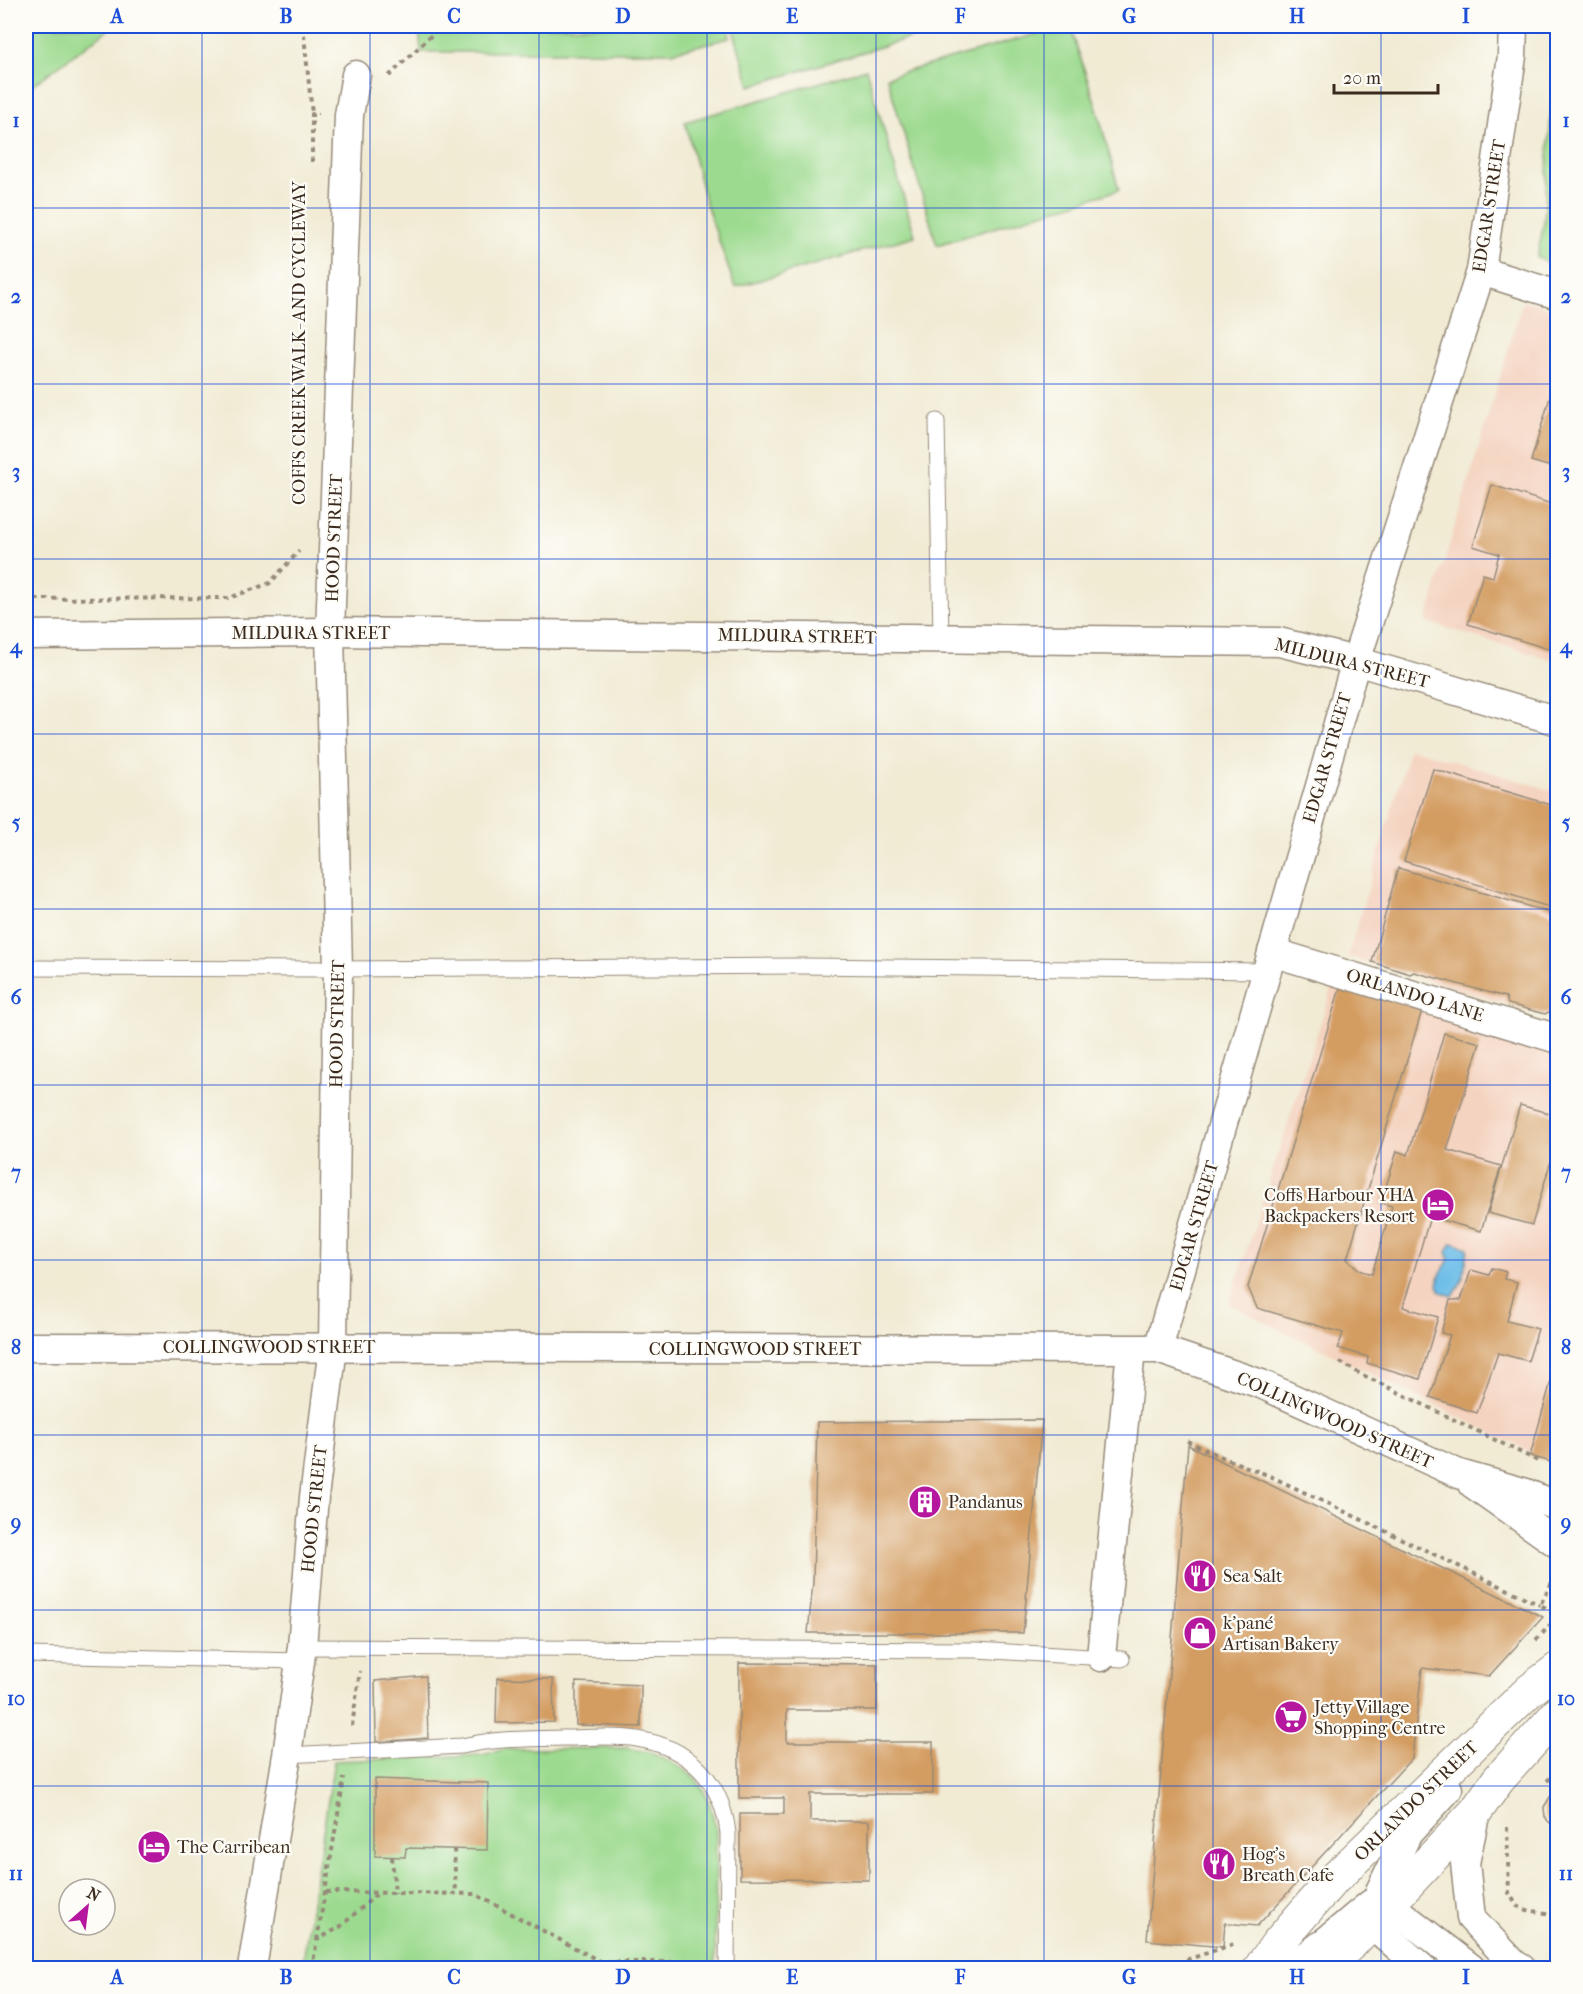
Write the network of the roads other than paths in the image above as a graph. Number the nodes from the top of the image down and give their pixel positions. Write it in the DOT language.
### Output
graph roads {
  1 [pos="1513,26"];
  2 [pos="356,75"];
  3 [pos="1481,271"];
  4 [pos="1557,295"];
  5 [pos="937,421"];
  6 [pos="330,632"];
  7 [pos="26,635"];
  8 [pos="941,638"];
  9 [pos="1356,660"];
  10 [pos="1557,722"];
  11 [pos="1269,961"];
  12 [pos="26,968"];
  13 [pos="338,969"];
  14 [pos="1557,1039"];
  15 [pos="26,1347"];
  16 [pos="333,1347"];
  17 [pos="1145,1350"];
  18 [pos="1459,1474"];
  19 [pos="1557,1507"];
  20 [pos="1557,1544"];
  21 [pos="300,1654"];
  22 [pos="26,1655"];
  23 [pos="1111,1658"];
  24 [pos="1557,1669"];
  25 [pos="1508,1712"];
  26 [pos="1557,1713"];
  27 [pos="287,1755"];
  28 [pos="1476,1811"];
  29 [pos="1383,1906"];
  30 [pos="727,1966"];
  31 [pos="252,1968"];
  32 [pos="1260,1968"];
  33 [pos="1287,1968"];
  34 [pos="1324,1968"];
  35 [pos="1422,1968"];
  36 [pos="1471,1968"];
  37 [pos="1521,1968"];
  1 -- 3 [label="street, EDGAR STREET"];
  2 -- 6 [label="street, HOOD STREET"];
  3 -- 4 [label="street"];
  3 -- 9 [label="street, EDGAR STREET"];
  5 -- 8 [label="lane"];
  6 -- 7 [label="street, MILDURA STREET"];
  6 -- 8 [label="street, MILDURA STREET"];
  6 -- 13 [label="street, HOOD STREET"];
  8 -- 9 [label="street, MILDURA STREET"];
  9 -- 10 [label="street, MILDURA STREET"];
  9 -- 11 [label="street, EDGAR STREET"];
  11 -- 13 [label="lane"];
  11 -- 14 [label="street, ORLANDO LANE"];
  11 -- 17 [label="street, EDGAR STREET"];
  12 -- 13 [label="lane"];
  13 -- 16 [label="street, HOOD STREET"];
  15 -- 16 [label="street, COLLINGWOOD STREET"];
  16 -- 17 [label="street, COLLINGWOOD STREET"];
  16 -- 21 [label="street, HOOD STREET"];
  17 -- 18 [label="street, COLLINGWOOD STREET"];
  17 -- 23 [label="street, EDGAR STREET"];
  18 -- 19 [label="street, COLLINGWOOD STREET"];
  18 -- 20 [label="street, COLLINGWOOD STREET"];
  21 -- 22 [label="lane"];
  21 -- 23 [label="lane"];
  21 -- 27 [label="street, HOOD STREET"];
  24 -- 25 [label="street, ORLANDO STREET"];
  25 -- 29 [label="street"];
  25 -- 32 [label="street, ORLANDO STREET"];
  26 -- 28 [label="street"];
  27 -- 30 [label="lane"];
  27 -- 31 [label="street, HOOD STREET"];
  28 -- 29 [label="street"];
  28 -- 37 [label="street"];
  29 -- 33 [label="street"];
  29 -- 34 [label="street"];
  29 -- 35 [label="street"];
  29 -- 36 [label="street"];
}
